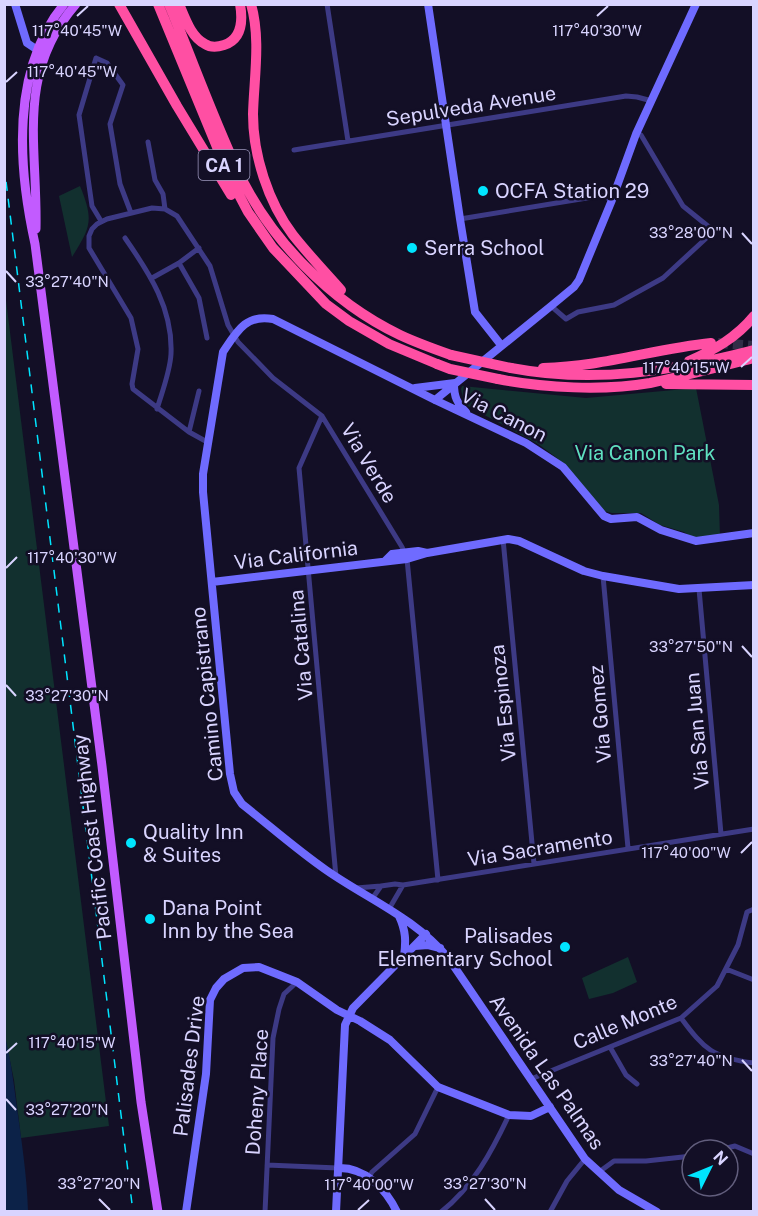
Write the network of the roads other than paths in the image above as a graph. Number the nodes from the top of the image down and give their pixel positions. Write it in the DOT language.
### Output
graph roads {
  1 [pos="15,4"];
  2 [pos="64,4"];
  3 [pos="76,4"];
  4 [pos="119,4"];
  5 [pos="158,4"];
  6 [pos="169,4"];
  7 [pos="179,4"];
  8 [pos="240,4"];
  9 [pos="251,4"];
  10 [pos="327,4"];
  11 [pos="428,4"];
  12 [pos="696,4"];
  13 [pos="40,52"];
  14 [pos="652,101"];
  15 [pos="446,126"];
  16 [pos="636,134"];
  17 [pos="348,141"];
  18 [pos="148,142"];
  19 [pos="294,150"];
  20 [pos="612,200"];
  21 [pos="165,209"];
  22 [pos="131,213"];
  23 [pos="460,219"];
  24 [pos="101,221"];
  25 [pos="125,238"];
  26 [pos="199,248"];
  27 [pos="179,263"];
  28 [pos="152,278"];
  29 [pos="326,304"];
  30 [pos="551,306"];
  31 [pos="359,311"];
  32 [pos="753,316"];
  33 [pos="234,336"];
  34 [pos="207,338"];
  35 [pos="711,343"];
  36 [pos="501,345"];
  37 [pos="753,350"];
  38 [pos="753,358"];
  39 [pos="675,367"];
  40 [pos="512,368"];
  41 [pos="454,383"];
  42 [pos="648,383"];
  43 [pos="753,385"];
  44 [pos="411,388"];
  45 [pos="199,392"];
  46 [pos="435,400"];
  47 [pos="157,409"];
  48 [pos="470,415"];
  49 [pos="322,416"];
  50 [pos="189,432"];
  51 [pos="209,443"];
  52 [pos="753,533"];
  53 [pos="503,539"];
  54 [pos="405,556"];
  55 [pos="309,569"];
  56 [pos="603,576"];
  57 [pos="212,582"];
  58 [pos="753,585"];
  59 [pos="699,589"];
  60 [pos="753,829"];
  61 [pos="721,834"];
  62 [pos="628,848"];
  63 [pos="534,864"];
  64 [pos="336,877"];
  65 [pos="438,880"];
  66 [pos="403,885"];
  67 [pos="381,886"];
  68 [pos="355,888"];
  69 [pos="372,899"];
  70 [pos="389,909"];
  71 [pos="753,909"];
  72 [pos="398,915"];
  73 [pos="426,934"];
  74 [pos="415,946"];
  75 [pos="440,948"];
  76 [pos="404,957"];
  77 [pos="726,969"];
  78 [pos="753,980"];
  79 [pos="297,982"];
  80 [pos="348,1016"];
  81 [pos="681,1018"];
  82 [pos="610,1047"];
  83 [pos="753,1062"];
  84 [pos="531,1079"];
  85 [pos="637,1084"];
  86 [pos="438,1087"];
  87 [pos="550,1107"];
  88 [pos="509,1115"];
  89 [pos="680,1157"];
  90 [pos="585,1159"];
  91 [pos="267,1165"];
  92 [pos="338,1168"];
  93 [pos="598,1172"];
  94 [pos="369,1178"];
  95 [pos="158,1212"];
  96 [pos="186,1212"];
  97 [pos="265,1212"];
  98 [pos="336,1212"];
  99 [pos="397,1212"];
  100 [pos="441,1212"];
  101 [pos="550,1212"];
  102 [pos="657,1212"];
  1 -- 13 [label="main road"];
  2 -- 13 [label="main road"];
  3 -- 13 [label="main road"];
  4 -- 29 [label="highway"];
  5 -- 29 [label="highway, CA 1"];
  6 -- 31 [label="highway, CA 1"];
  7 -- 8 [label="highway"];
  9 -- 31 [label="highway"];
  10 -- 17 [label="street"];
  11 -- 15 [label="main road"];
  12 -- 14 [label="main road"];
  13 -- 95 [label="main road, Pacific Coast Highway"];
  14 -- 15 [label="street, Sepulveda Avenue"];
  14 -- 16 [label="main road"];
  15 -- 17 [label="street, Sepulveda Avenue"];
  15 -- 23 [label="main road"];
  16 -- 20 [label="main road"];
  16 -- 30 [label="street"];
  17 -- 19 [label="street, Sepulveda Avenue"];
  18 -- 21 [label="street"];
  20 -- 23 [label="street"];
  20 -- 30 [label="main road"];
  21 -- 22 [label="street"];
  21 -- 26 [label="street, Via Verde"];
  22 -- 24 [label="street"];
  22 -- 24 [label="street"];
  23 -- 36 [label="main road"];
  24 -- 47 [label="street"];
  25 -- 28 [label="street"];
  26 -- 27 [label="street"];
  26 -- 33 [label="street, Via Verde"];
  27 -- 28 [label="street"];
  27 -- 34 [label="street"];
  28 -- 47 [label="street"];
  29 -- 42 [label="highway, CA 1, bridge"];
  30 -- 36 [label="main road"];
  31 -- 40 [label="highway, CA 1, bridge"];
  32 -- 39 [label="highway"];
  33 -- 44 [label="main road, Via Canon"];
  33 -- 49 [label="street, Via Verde"];
  33 -- 51 [label="main road, Camino Capistrano"];
  35 -- 40 [label="highway"];
  36 -- 41 [label="main road"];
  37 -- 39 [label="highway, CA 1"];
  38 -- 42 [label="highway, CA 1"];
  39 -- 40 [label="highway, CA 1"];
  41 -- 44 [label="main road"];
  41 -- 46 [label="main road"];
  41 -- 48 [label="main road"];
  42 -- 43 [label="highway"];
  44 -- 46 [label="main road, Via Canon"];
  45 -- 50 [label="street"];
  46 -- 48 [label="main road, Via Canon"];
  47 -- 50 [label="street"];
  48 -- 52 [label="main road, Via Canon"];
  49 -- 54 [label="street, Via Verde"];
  49 -- 55 [label="street, Via Catalina"];
  50 -- 51 [label="street"];
  51 -- 57 [label="main road, Camino Capistrano"];
  53 -- 54 [label="main road, Via California"];
  53 -- 56 [label="main road, Via California"];
  53 -- 63 [label="street, Via Espinoza"];
  54 -- 55 [label="main road, Via California"];
  54 -- 65 [label="street, Via Verde"];
  55 -- 57 [label="main road, Via California"];
  55 -- 64 [label="street, Via Catalina"];
  56 -- 59 [label="main road, Via California"];
  56 -- 62 [label="street, Via Gomez"];
  57 -- 64 [label="main road, Camino Capistrano"];
  58 -- 59 [label="main road, Via California"];
  59 -- 61 [label="street, Via San Juan"];
  60 -- 61 [label="street, Via Sacramento"];
  61 -- 62 [label="street, Via Sacramento"];
  62 -- 63 [label="street, Via Sacramento"];
  63 -- 65 [label="street, Via Sacramento"];
  64 -- 68 [label="main road, Camino Capistrano"];
  65 -- 66 [label="street, Via Sacramento"];
  66 -- 67 [label="street, Via Sacramento"];
  66 -- 70 [label="street"];
  67 -- 68 [label="street, Via Sacramento"];
  67 -- 69 [label="street"];
  68 -- 69 [label="main road, Camino Capistrano"];
  69 -- 70 [label="main road, Camino Capistrano"];
  70 -- 72 [label="main road, Camino Capistrano"];
  71 -- 77 [label="street, Calle Monte"];
  72 -- 73 [label="main road, Camino Capistrano"];
  72 -- 76 [label="main road"];
  73 -- 74 [label="main road"];
  73 -- 75 [label="main road, Avenida Las Palmas"];
  74 -- 75 [label="main road"];
  74 -- 76 [label="main road"];
  75 -- 84 [label="main road, Avenida Las Palmas"];
  76 -- 80 [label="main road"];
  77 -- 78 [label="street"];
  77 -- 81 [label="street, Calle Monte"];
  79 -- 80 [label="main road, Palisades Drive"];
  79 -- 91 [label="street, Doheny Place"];
  79 -- 96 [label="main road, Palisades Drive"];
  80 -- 86 [label="main road, Palisades Drive"];
  80 -- 92 [label="main road"];
  81 -- 82 [label="street, Calle Monte"];
  81 -- 83 [label="street"];
  82 -- 84 [label="street, Calle Monte"];
  82 -- 85 [label="street"];
  84 -- 87 [label="main road, Avenida Las Palmas"];
  86 -- 88 [label="main road, Palisades Drive"];
  86 -- 94 [label="street"];
  87 -- 88 [label="main road, Palisades Drive"];
  87 -- 90 [label="main road, Avenida Las Palmas"];
  88 -- 100 [label="street"];
  89 -- 93 [label="street"];
  90 -- 93 [label="main road, Avenida Las Palmas"];
  90 -- 101 [label="street"];
  91 -- 92 [label="street"];
  91 -- 97 [label="street, Doheny Place"];
  92 -- 94 [label="main road"];
  92 -- 98 [label="main road"];
  93 -- 102 [label="main road, Avenida Las Palmas"];
  94 -- 99 [label="main road"];
}
